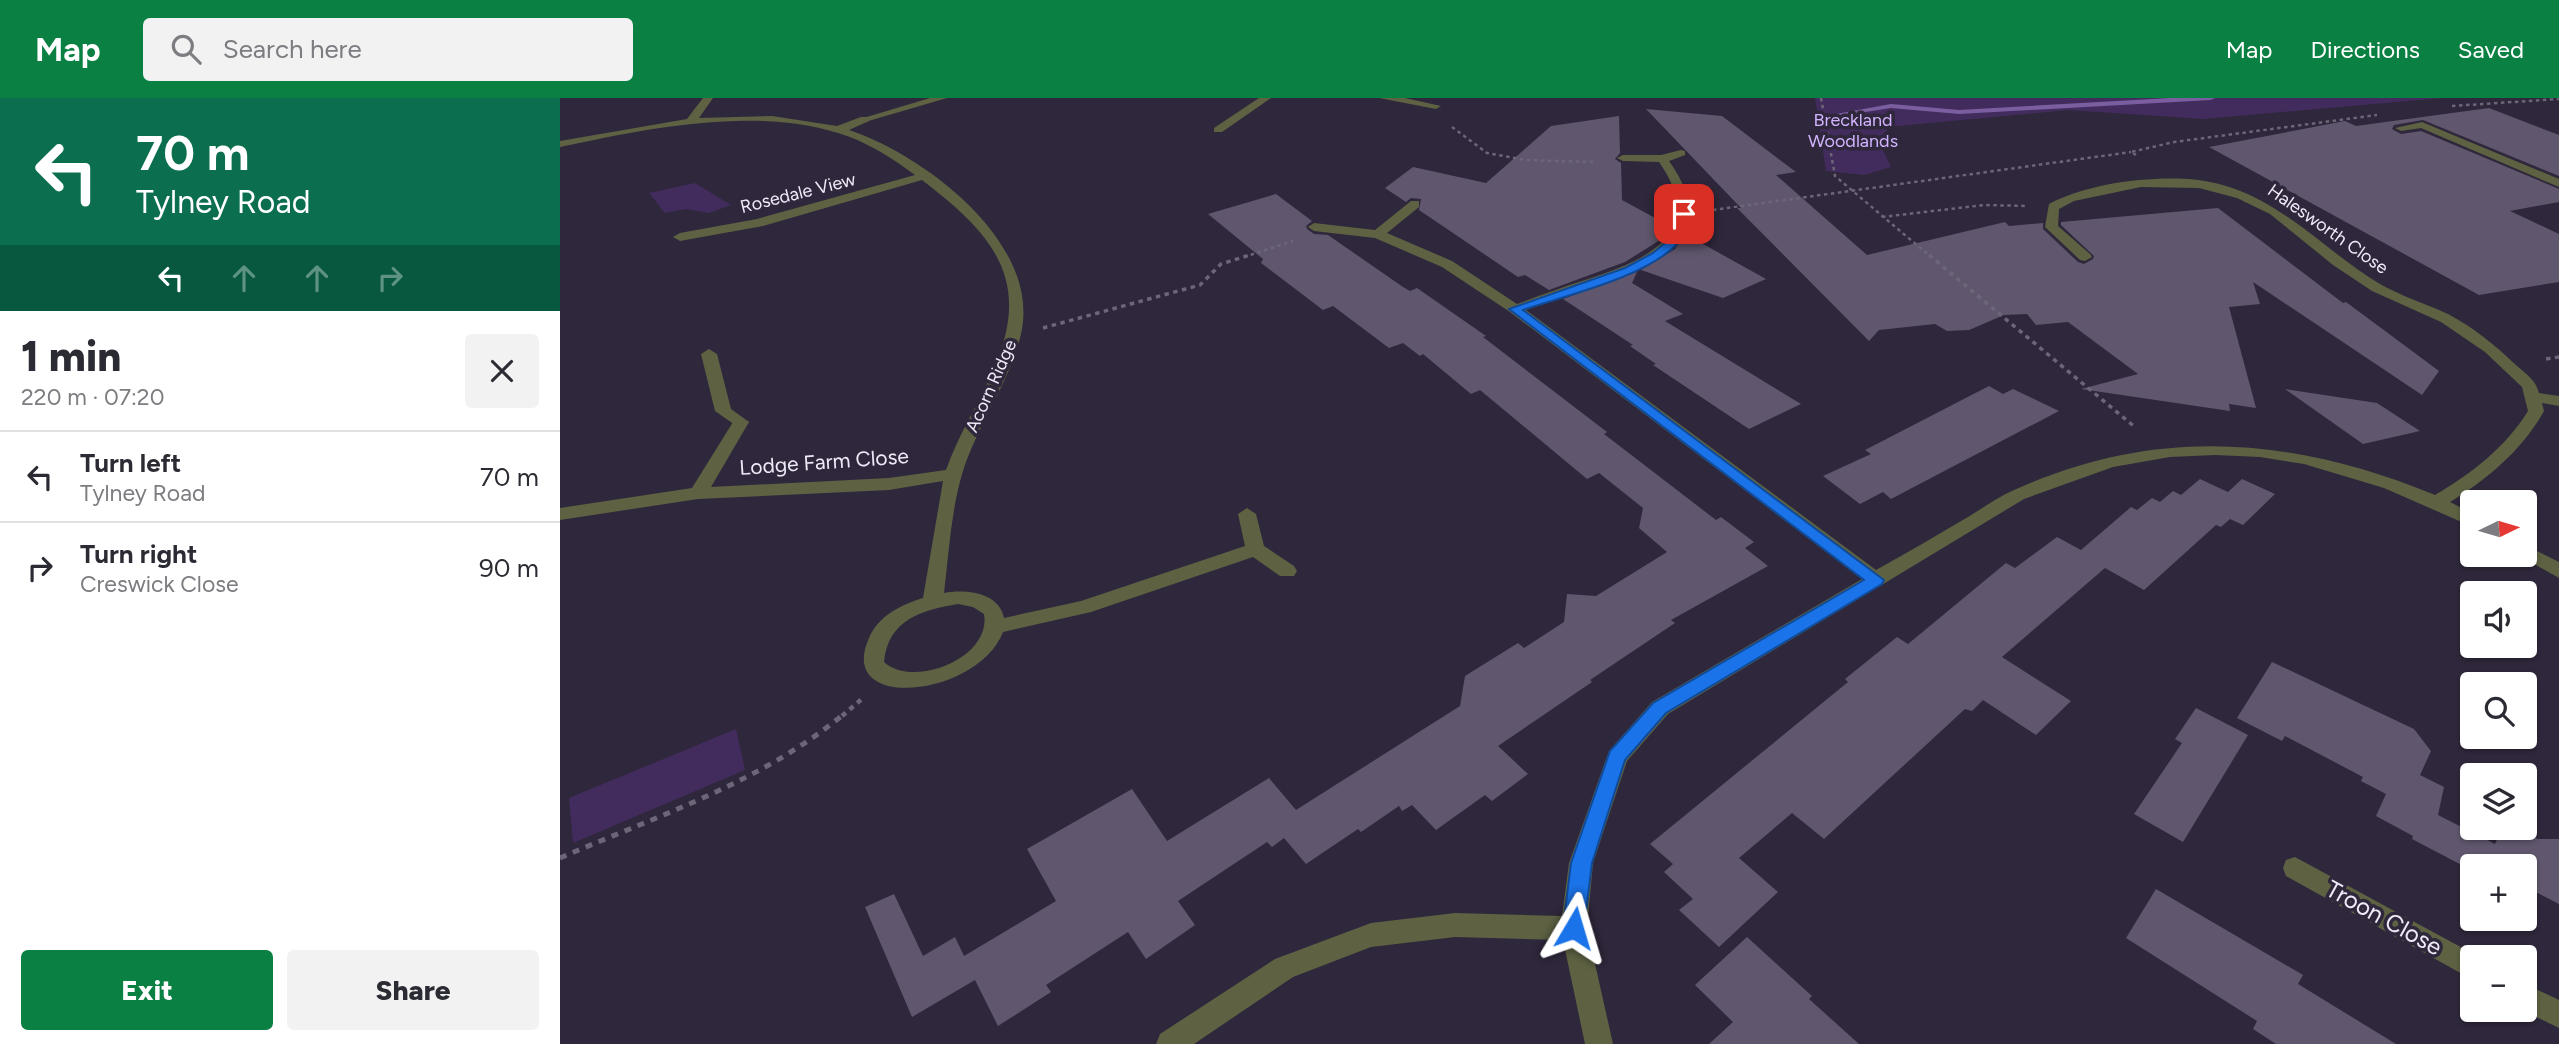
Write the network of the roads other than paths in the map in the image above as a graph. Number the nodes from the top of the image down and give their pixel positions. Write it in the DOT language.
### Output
graph roads {
  1 [pos="708,98"];
  2 [pos="942,98"];
  3 [pos="1266,98"];
  4 [pos="1384,98"];
  5 [pos="1436,106"];
  6 [pos="690,123"];
  7 [pos="2401,128"];
  8 [pos="838,130"];
  9 [pos="1218,130"];
  10 [pos="560,144"];
  11 [pos="1681,153"];
  12 [pos="1623,158"];
  13 [pos="1662,159"];
  14 [pos="924,176"];
  15 [pos="2559,183"];
  16 [pos="1415,204"];
  17 [pos="671,225"];
  18 [pos="1314,227"];
  19 [pos="1378,234"];
  20 [pos="2085,257"];
  21 [pos="1515,309"];
  22 [pos="709,354"];
  23 [pos="2531,396"];
  24 [pos="2559,401"];
  25 [pos="953,474"];
  26 [pos="698,493"];
  27 [pos="2437,502"];
  28 [pos="560,514"];
  29 [pos="1247,514"];
  30 [pos="2460,514"];
  31 [pos="1255,549"];
  32 [pos="2538,559"];
  33 [pos="1287,571"];
  34 [pos="2559,571"];
  35 [pos="1876,580"];
  36 [pos="933,600"];
  37 [pos="995,627"];
  38 [pos="2295,868"];
  39 [pos="1574,928"];
  40 [pos="2460,961"];
  41 [pos="2537,1003"];
  42 [pos="2559,1015"];
  43 [pos="1170,1044"];
  44 [pos="1599,1044"];
  1 -- 6 [label="street"];
  2 -- 8 [label="street"];
  3 -- 9 [label="street"];
  4 -- 5 [label="street"];
  6 -- 8 [label="street, Acorn Ridge"];
  6 -- 10 [label="street, Acorn Ridge"];
  7 -- 15 [label="street"];
  8 -- 14 [label="street, Acorn Ridge"];
  11 -- 13 [label="street"];
  12 -- 13 [label="street"];
  13 -- 21 [label="street"];
  14 -- 17 [label="street, Rosedale View"];
  14 -- 25 [label="street, Acorn Ridge"];
  16 -- 19 [label="street"];
  18 -- 19 [label="street"];
  19 -- 21 [label="street"];
  20 -- 23 [label="street, Halesworth Close"];
  21 -- 35 [label="street"];
  22 -- 26 [label="street, Lodge Farm Close"];
  23 -- 24 [label="street"];
  23 -- 27 [label="street"];
  25 -- 26 [label="street, Lodge Farm Close"];
  25 -- 36 [label="street, Acorn Ridge"];
  26 -- 28 [label="street, Lodge Farm Close"];
  27 -- 30 [label="street"];
  27 -- 35 [label="street"];
  29 -- 31 [label="street"];
  31 -- 33 [label="street"];
  31 -- 37 [label="street"];
  32 -- 34 [label="street"];
  35 -- 39 [label="street"];
  36 -- 37 [label="street"];
  36 -- 37 [label="street"];
  38 -- 40 [label="street, Troon Close"];
  39 -- 43 [label="street"];
  39 -- 44 [label="street"];
  41 -- 42 [label="street"];
}
